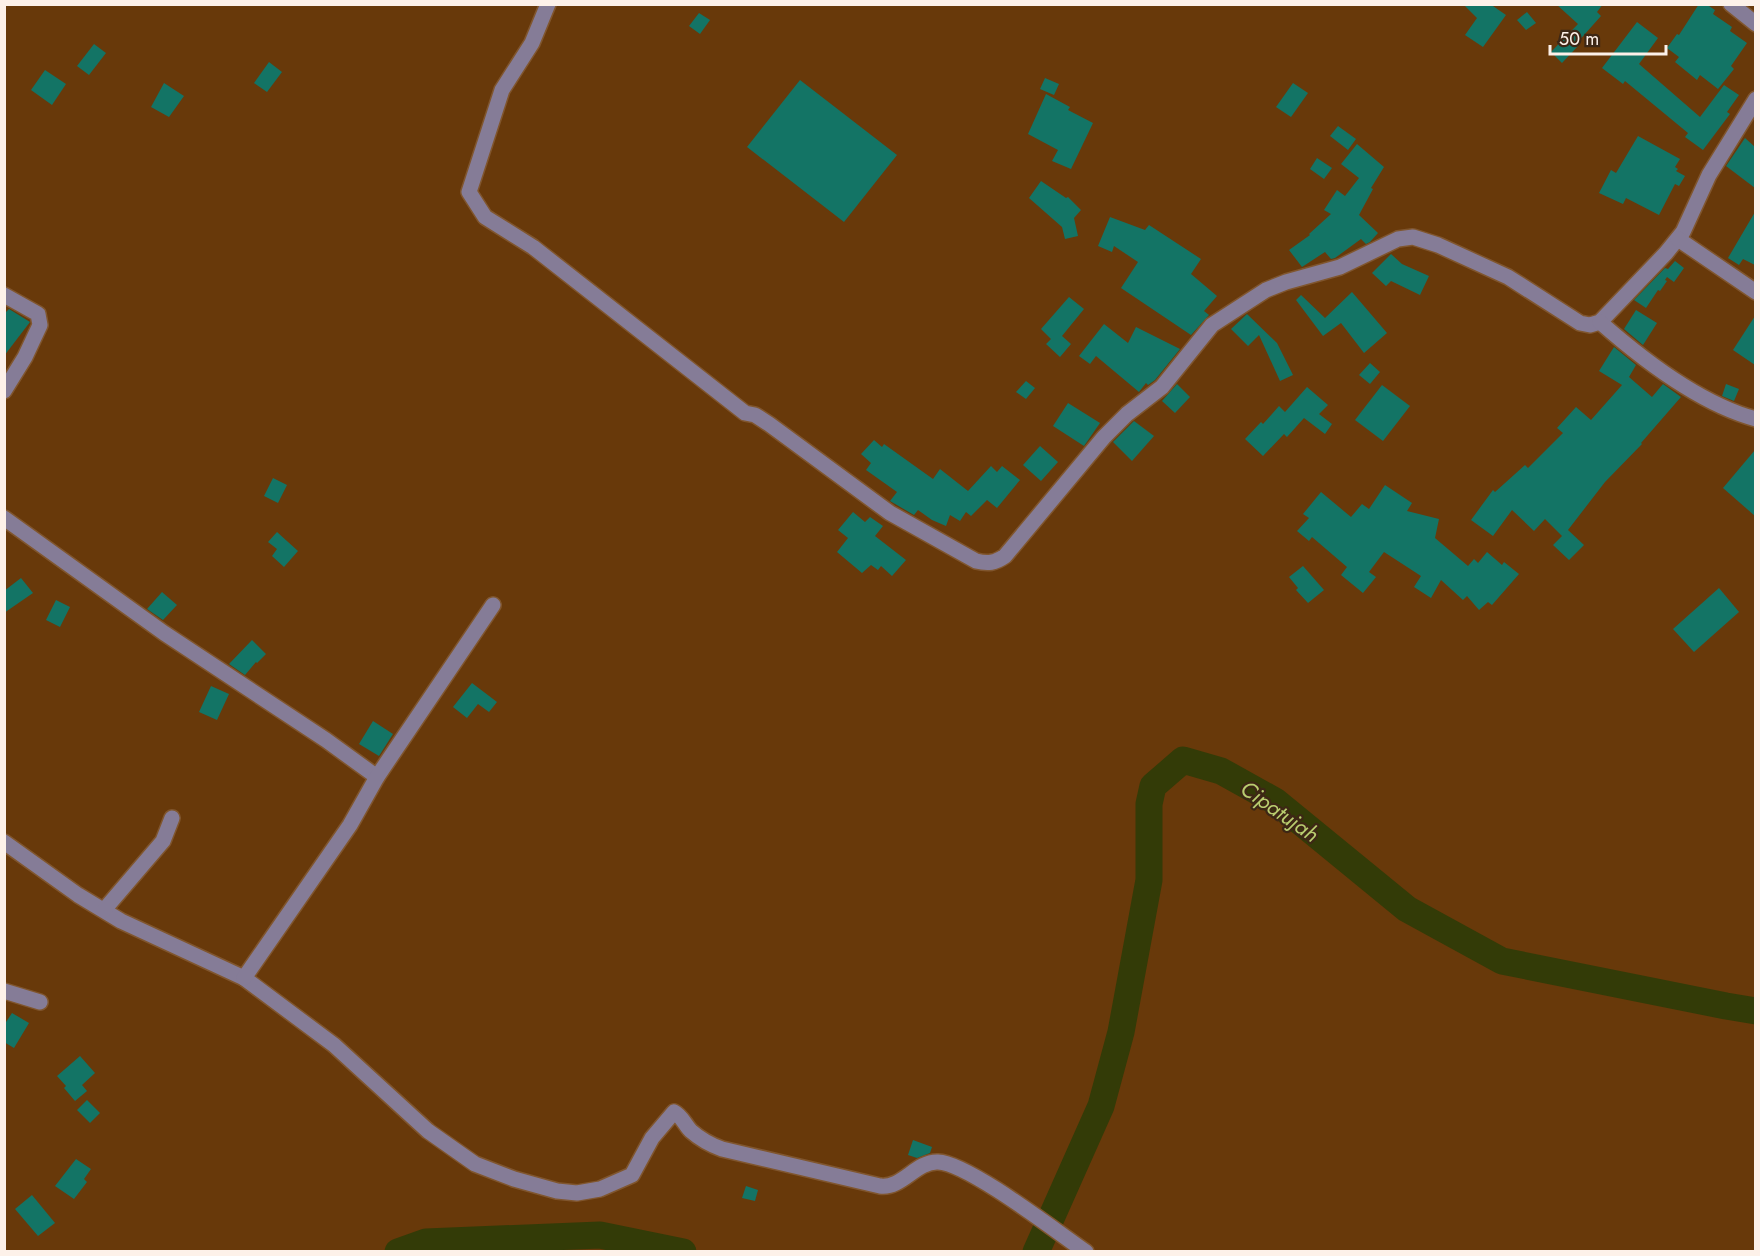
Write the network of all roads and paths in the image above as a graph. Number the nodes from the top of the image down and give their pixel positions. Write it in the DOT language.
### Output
graph roads {
  1 [pos="548,4"];
  2 [pos="1731,4"];
  3 [pos="1755,24"];
  4 [pos="1755,99"];
  5 [pos="1678,239"];
  6 [pos="1755,292"];
  7 [pos="4,295"];
  8 [pos="1600,322"];
  9 [pos="4,391"];
  10 [pos="1755,419"];
  11 [pos="4,518"];
  12 [pos="493,605"];
  13 [pos="378,777"];
  14 [pos="172,818"];
  15 [pos="4,842"];
  16 [pos="104,910"];
  17 [pos="244,978"];
  18 [pos="4,991"];
  19 [pos="40,1002"];
  20 [pos="1086,1251"];
  1 -- 8 [label="street"];
  2 -- 3 [label="street"];
  4 -- 5 [label="street"];
  5 -- 6 [label="street"];
  5 -- 8 [label="street"];
  7 -- 9 [label="street"];
  8 -- 10 [label="street"];
  11 -- 13 [label="street"];
  12 -- 13 [label="street"];
  13 -- 17 [label="street"];
  14 -- 16 [label="street"];
  15 -- 16 [label="street"];
  16 -- 17 [label="street"];
  17 -- 20 [label="street"];
  18 -- 19 [label="street"];
}
